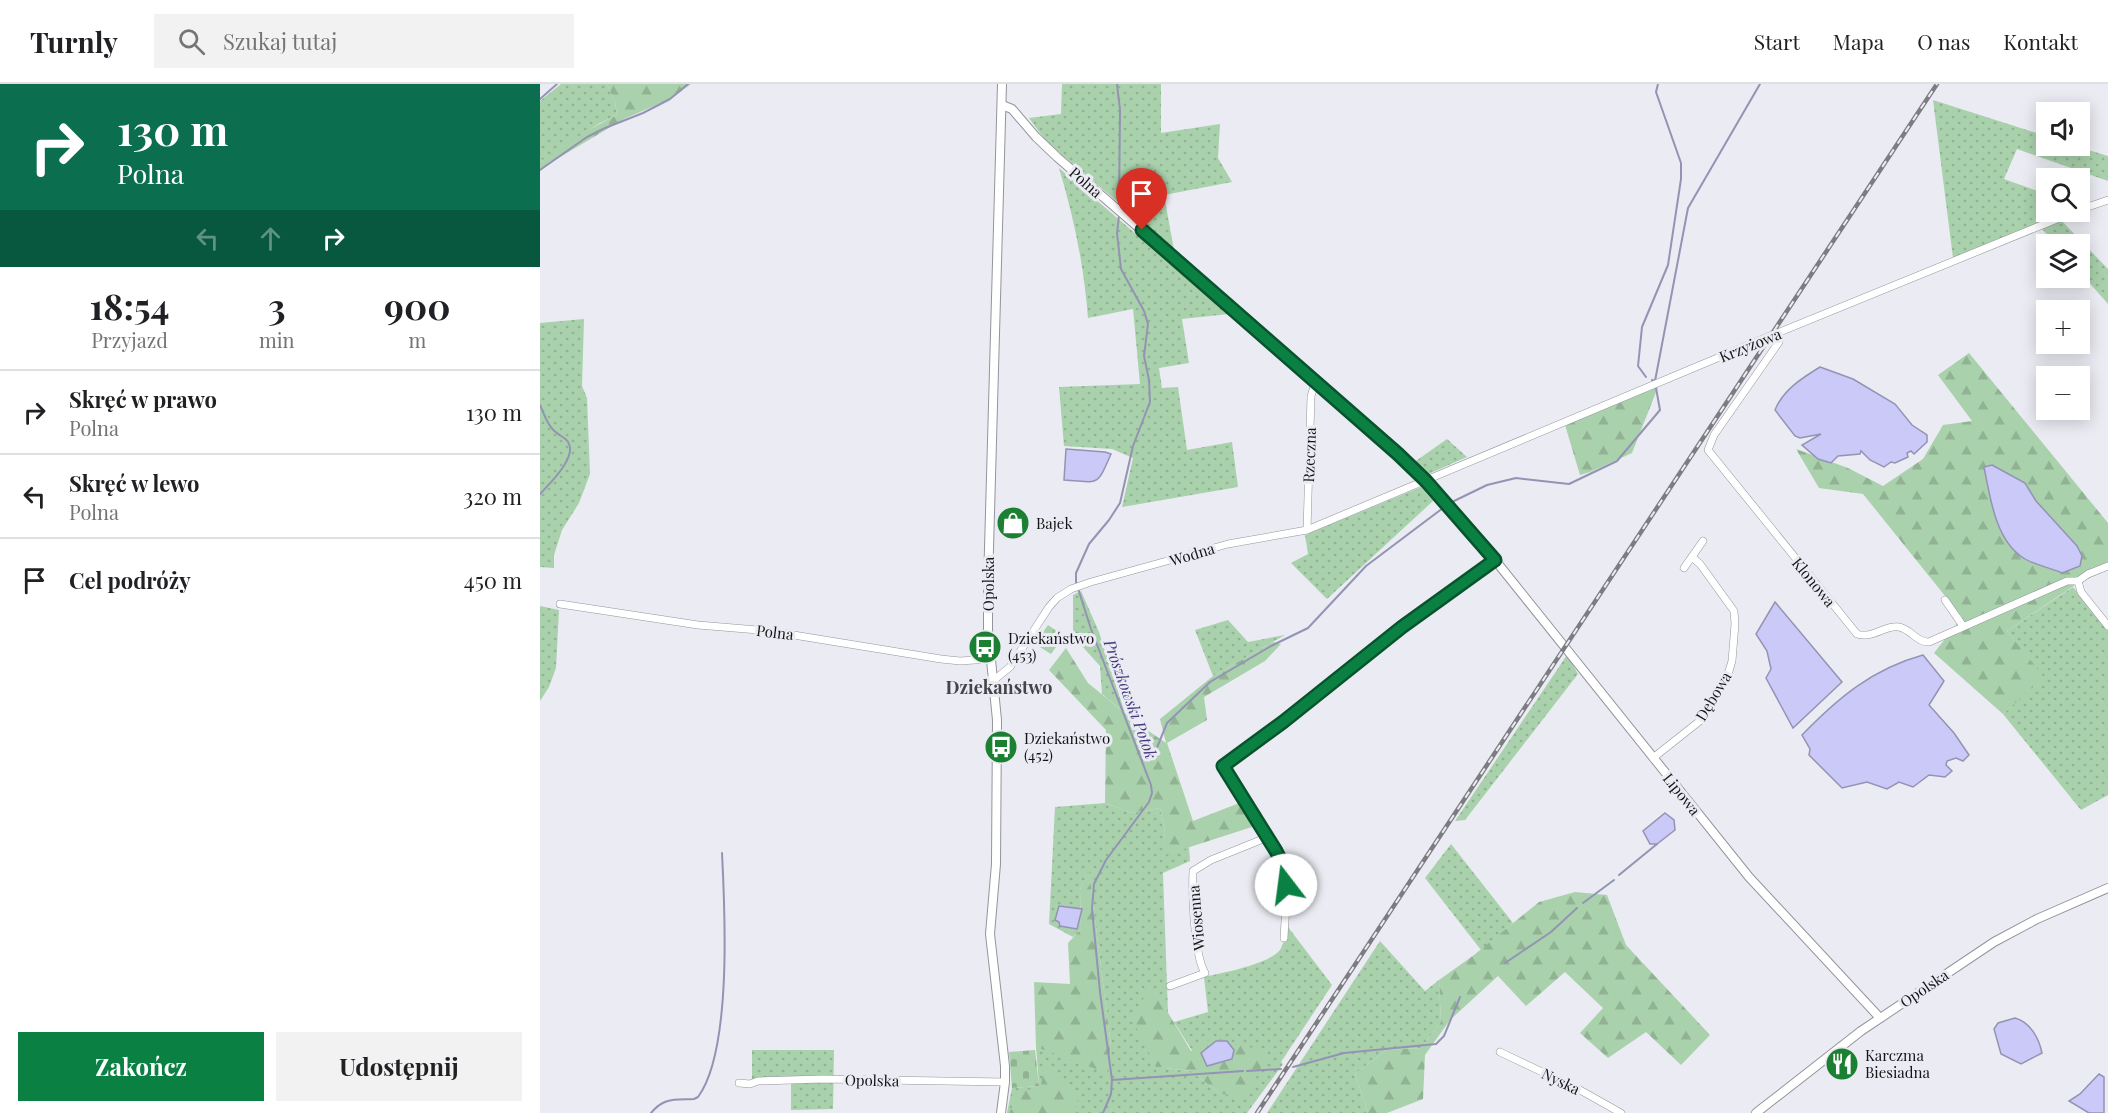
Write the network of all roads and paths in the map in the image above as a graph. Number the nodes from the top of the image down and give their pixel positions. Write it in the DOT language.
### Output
graph roads {
  1 [pos="1002,84"];
  2 [pos="1002,105"];
  3 [pos="2108,200"];
  4 [pos="2090,206"];
  5 [pos="2050,222"];
  6 [pos="1780,333"];
  7 [pos="1316,381"];
  8 [pos="1426,481"];
  9 [pos="1307,530"];
  10 [pos="1702,541"];
  11 [pos="1692,557"];
  12 [pos="1495,560"];
  13 [pos="2108,566"];
  14 [pos="1684,568"];
  15 [pos="2079,581"];
  16 [pos="1946,600"];
  17 [pos="560,604"];
  18 [pos="1963,626"];
  19 [pos="2108,626"];
  20 [pos="990,658"];
  21 [pos="994,680"];
  22 [pos="1653,758"];
  23 [pos="1268,837"];
  24 [pos="2108,888"];
  25 [pos="1284,938"];
  26 [pos="1170,986"];
  27 [pos="1880,1018"];
  28 [pos="1500,1052"];
  29 [pos="1005,1082"];
  30 [pos="739,1083"];
  31 [pos="1001,1113"];
  32 [pos="1621,1113"];
  33 [pos="1756,1113"];
  1 -- 2 [label="street, Opolska"];
  2 -- 7 [label="street, Polna"];
  2 -- 20 [label="street, Opolska"];
  3 -- 4 [label="street"];
  5 -- 6 [label="street, Krzyżowa"];
  6 -- 8 [label="street, Krzyżowa"];
  6 -- 18 [label="street, Klonowa"];
  7 -- 8 [label="street, Polna"];
  7 -- 9 [label="street, Rzeczna"];
  8 -- 9 [label="street, Wodna"];
  8 -- 12 [label="street, Polna"];
  9 -- 21 [label="street, Wodna"];
  10 -- 11 [label="street"];
  11 -- 14 [label="street"];
  11 -- 22 [label="street, Dębowa"];
  12 -- 22 [label="street, Lipowa"];
  12 -- 23 [label="street"];
  13 -- 15 [label="street, Klonowa"];
  15 -- 18 [label="street, Klonowa"];
  15 -- 19 [label="street"];
  16 -- 18 [label="street"];
  17 -- 20 [label="street, Polna"];
  20 -- 21 [label="street, Opolska"];
  21 -- 29 [label="street, Opolska"];
  22 -- 27 [label="street, Lipowa"];
  23 -- 25 [label="street"];
  23 -- 26 [label="street, Wiosenna"];
  24 -- 27 [label="street, Opolska"];
  27 -- 33 [label="street, Opolska"];
  28 -- 32 [label="street, Nyska"];
  29 -- 30 [label="street, Opolska"];
  29 -- 31 [label="street, Opolska"];
}
